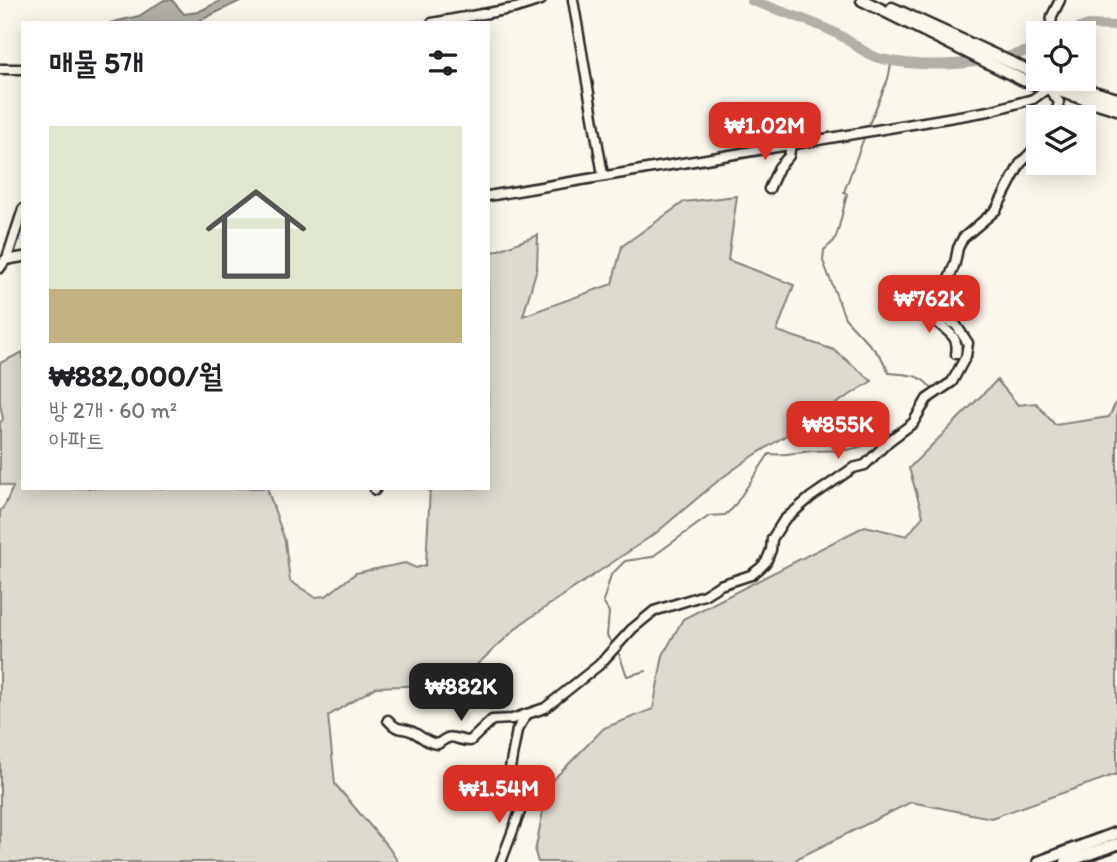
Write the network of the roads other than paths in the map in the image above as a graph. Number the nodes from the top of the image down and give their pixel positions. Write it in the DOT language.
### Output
graph roads {
  1 [pos="541,0"];
  2 [pos="573,0"];
  3 [pos="862,0"];
  4 [pos="876,0"];
  5 [pos="1060,0"];
  6 [pos="443,21"];
  7 [pos="1052,21"];
  8 [pos="951,41"];
  9 [pos="0,69"];
  10 [pos="21,69"];
  11 [pos="1026,72"];
  12 [pos="1041,91"];
  13 [pos="1072,91"];
  14 [pos="1085,91"];
  15 [pos="1117,99"];
  16 [pos="1117,109"];
  17 [pos="791,144"];
  18 [pos="1026,158"];
  19 [pos="603,175"];
  20 [pos="769,189"];
  21 [pos="490,196"];
  22 [pos="21,214"];
  23 [pos="21,257"];
  24 [pos="3,259"];
  25 [pos="0,268"];
  26 [pos="930,311"];
  27 [pos="956,354"];
  28 [pos="527,714"];
  29 [pos="388,720"];
  30 [pos="1117,833"];
  31 [pos="1117,844"];
  32 [pos="501,862"];
  33 [pos="1039,862"];
  34 [pos="1066,862"];
  1 -- 6 [label="street"];
  2 -- 19 [label="street"];
  3 -- 8 [label="main road"];
  4 -- 8 [label="main road"];
  5 -- 7 [label="street"];
  8 -- 11 [label="main road"];
  9 -- 10 [label="street"];
  12 -- 17 [label="street"];
  13 -- 16 [label="main road"];
  14 -- 15 [label="main road"];
  17 -- 19 [label="street"];
  17 -- 20 [label="street"];
  18 -- 26 [label="street"];
  19 -- 21 [label="street"];
  22 -- 24 [label="street"];
  23 -- 24 [label="street"];
  24 -- 25 [label="street"];
  26 -- 27 [label="street"];
  26 -- 28 [label="street"];
  28 -- 29 [label="street"];
  28 -- 32 [label="street"];
  30 -- 33 [label="highway"];
  31 -- 34 [label="highway"];
}
